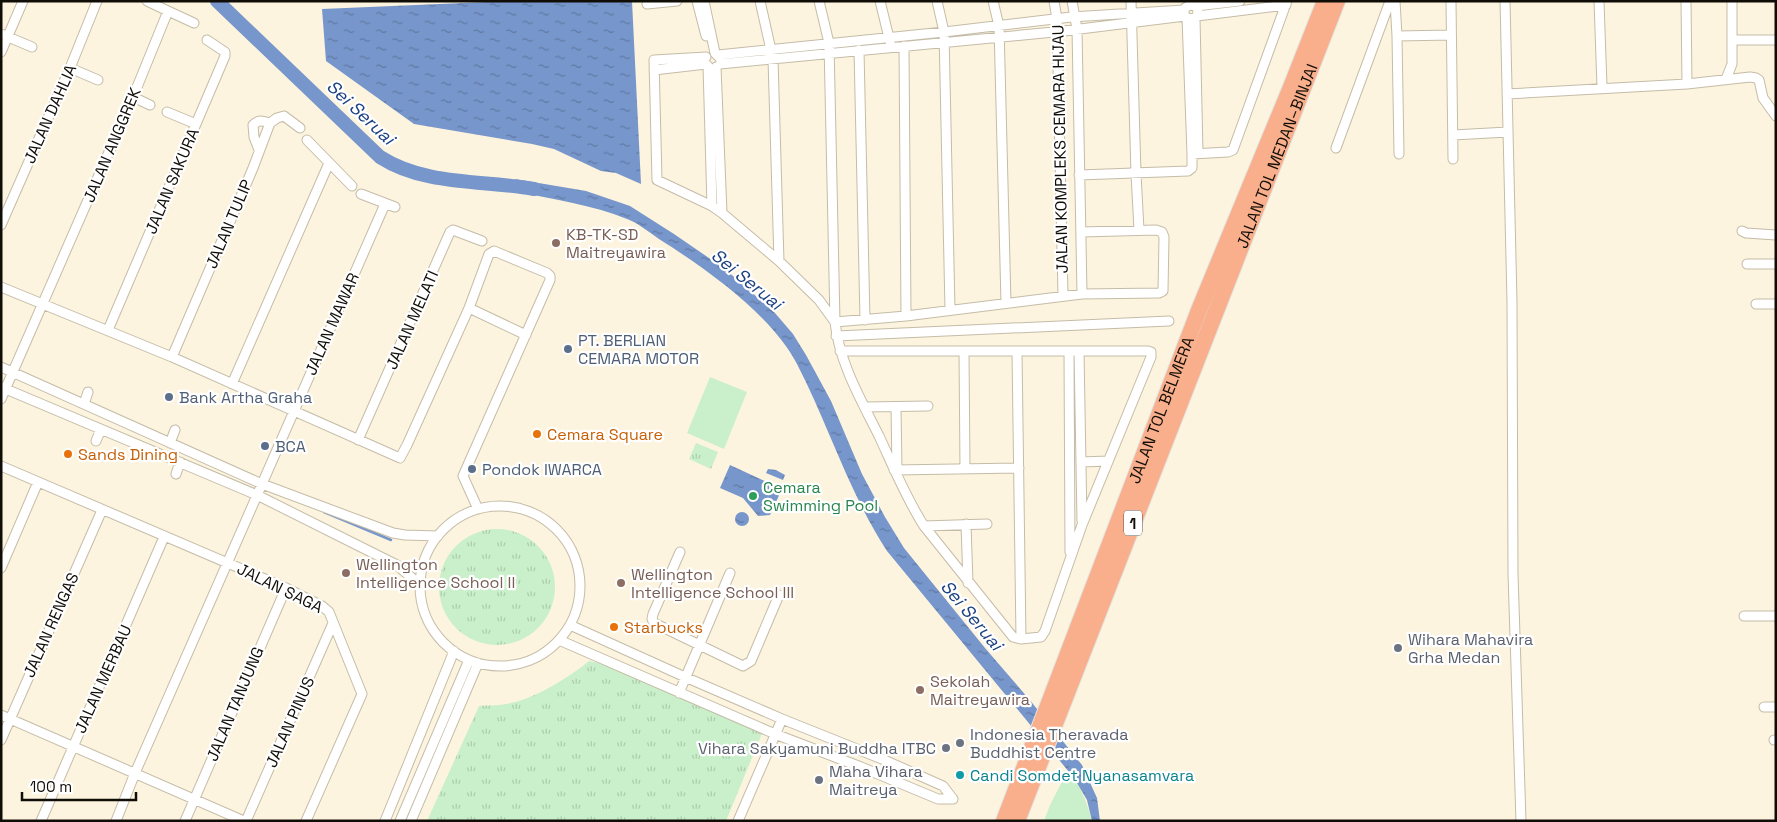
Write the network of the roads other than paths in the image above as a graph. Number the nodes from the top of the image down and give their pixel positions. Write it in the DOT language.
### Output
graph roads {
  1 [pos="23,1"];
  2 [pos="97,1"];
  3 [pos="147,1"];
  4 [pos="677,1"];
  5 [pos="697,1"];
  6 [pos="704,1"];
  7 [pos="760,1"];
  8 [pos="819,1"];
  9 [pos="880,1"];
  10 [pos="937,1"];
  11 [pos="993,1"];
  12 [pos="1054,1"];
  13 [pos="1072,1"];
  14 [pos="1131,1"];
  15 [pos="1240,1"];
  16 [pos="1325,1"];
  17 [pos="1337,1"];
  18 [pos="1390,1"];
  19 [pos="1395,1"];
  20 [pos="1451,1"];
  21 [pos="1504,1"];
  22 [pos="1599,1"];
  23 [pos="1686,1"];
  24 [pos="1732,1"];
  25 [pos="1287,3"];
  26 [pos="648,4"];
  27 [pos="168,10"];
  28 [pos="1190,10"];
  29 [pos="1066,18"];
  30 [pos="1132,18"];
  31 [pos="194,22"];
  32 [pos="999,26"];
  33 [pos="1068,31"];
  34 [pos="944,32"];
  35 [pos="1451,34"];
  36 [pos="4,36"];
  37 [pos="1397,36"];
  38 [pos="999,37"];
  39 [pos="889,38"];
  40 [pos="207,40"];
  41 [pos="1732,40"];
  42 [pos="1776,40"];
  43 [pos="944,42"];
  44 [pos="829,43"];
  45 [pos="904,46"];
  46 [pos="32,47"];
  47 [pos="891,47"];
  48 [pos="859,50"];
  49 [pos="1,52"];
  50 [pos="830,53"];
  51 [pos="772,55"];
  52 [pos="713,60"];
  53 [pos="70,68"];
  54 [pos="1726,79"];
  55 [pos="98,80"];
  56 [pos="1687,84"];
  57 [pos="1602,87"];
  58 [pos="1506,94"];
  59 [pos="133,98"];
  60 [pos="150,104"];
  61 [pos="167,112"];
  62 [pos="1775,116"];
  63 [pos="270,122"];
  64 [pos="196,124"];
  65 [pos="300,128"];
  66 [pos="1508,132"];
  67 [pos="1453,135"];
  68 [pos="307,140"];
  69 [pos="1336,148"];
  70 [pos="259,150"];
  71 [pos="1195,154"];
  72 [pos="1399,154"];
  73 [pos="1453,159"];
  74 [pos="329,163"];
  75 [pos="1136,174"];
  76 [pos="1079,175"];
  77 [pos="352,186"];
  78 [pos="360,194"];
  79 [pos="385,204"];
  80 [pos="712,206"];
  81 [pos="395,207"];
  82 [pos="722,213"];
  83 [pos="1,225"];
  84 [pos="1140,230"];
  85 [pos="1742,231"];
  86 [pos="1081,232"];
  87 [pos="1776,235"];
  88 [pos="482,242"];
  89 [pos="779,261"];
  90 [pos="1747,264"];
  91 [pos="1776,264"];
  92 [pos="1,287"];
  93 [pos="1082,294"];
  94 [pos="1063,296"];
  95 [pos="1006,303"];
  96 [pos="42,304"];
  97 [pos="1756,304"];
  98 [pos="1776,304"];
  99 [pos="469,308"];
  100 [pos="950,310"];
  101 [pos="1217,310"];
  102 [pos="906,316"];
  103 [pos="865,320"];
  104 [pos="1169,321"];
  105 [pos="835,322"];
  106 [pos="108,330"];
  107 [pos="526,335"];
  108 [pos="836,336"];
  109 [pos="840,351"];
  110 [pos="1069,351"];
  111 [pos="1079,351"];
  112 [pos="964,352"];
  113 [pos="1017,352"];
  114 [pos="172,357"];
  115 [pos="1,367"];
  116 [pos="12,372"];
  117 [pos="232,384"];
  118 [pos="4,388"];
  119 [pos="88,392"];
  120 [pos="1,400"];
  121 [pos="84,404"];
  122 [pos="928,406"];
  123 [pos="865,407"];
  124 [pos="896,407"];
  125 [pos="295,411"];
  126 [pos="101,429"];
  127 [pos="175,430"];
  128 [pos="358,440"];
  129 [pos="96,441"];
  130 [pos="170,442"];
  131 [pos="1108,461"];
  132 [pos="180,462"];
  133 [pos="1080,462"];
  134 [pos="1,466"];
  135 [pos="1019,468"];
  136 [pos="965,469"];
  137 [pos="896,470"];
  138 [pos="176,474"];
  139 [pos="38,482"];
  140 [pos="262,484"];
  141 [pos="258,495"];
  142 [pos="478,508"];
  143 [pos="102,510"];
  144 [pos="966,524"];
  145 [pos="987,524"];
  146 [pos="1082,525"];
  147 [pos="924,526"];
  148 [pos="438,536"];
  149 [pos="164,538"];
  150 [pos="680,552"];
  151 [pos="1070,560"];
  152 [pos="228,564"];
  153 [pos="1,568"];
  154 [pos="730,573"];
  155 [pos="968,583"];
  156 [pos="420,585"];
  157 [pos="286,588"];
  158 [pos="779,595"];
  159 [pos="1744,616"];
  160 [pos="1776,616"];
  161 [pos="334,623"];
  162 [pos="570,625"];
  163 [pos="1021,639"];
  164 [pos="559,640"];
  165 [pos="699,645"];
  166 [pos="454,651"];
  167 [pos="474,661"];
  168 [pos="685,677"];
  169 [pos="441,683"];
  170 [pos="460,692"];
  171 [pos="679,693"];
  172 [pos="1776,707"];
  173 [pos="1764,708"];
  174 [pos="1052,713"];
  175 [pos="1,715"];
  176 [pos="10,719"];
  177 [pos="782,719"];
  178 [pos="775,734"];
  179 [pos="1,740"];
  180 [pos="74,746"];
  181 [pos="1038,750"];
  182 [pos="865,752"];
  183 [pos="860,766"];
  184 [pos="135,773"];
  185 [pos="194,799"];
  186 [pos="41,821"];
  187 [pos="116,821"];
  188 [pos="185,821"];
  189 [pos="245,821"];
  190 [pos="306,821"];
  191 [pos="384,821"];
  192 [pos="400,821"];
  193 [pos="411,821"];
  194 [pos="738,821"];
  195 [pos="1004,821"];
  196 [pos="1017,821"];
  197 [pos="1522,821"];
  1 -- 36 [label="street"];
  2 -- 53 [label="street, JALAN DAHLIA"];
  3 -- 27 [label="street"];
  4 -- 26 [label="street"];
  5 -- 52 [label="street"];
  6 -- 52 [label="street"];
  7 -- 51 [label="street"];
  8 -- 44 [label="street"];
  9 -- 39 [label="street"];
  10 -- 34 [label="street"];
  11 -- 32 [label="street"];
  12 -- 29 [label="street, JALAN KOMPLEKS CEMARA HIJAU"];
  13 -- 29 [label="street, JALAN KOMPLEKS CEMARA HIJAU"];
  14 -- 30 [label="street"];
  15 -- 28 [label="street"];
  16 -- 174 [label="highway, JALAN TOL BELMERA / 1"];
  17 -- 101 [label="highway, JALAN TOL MEDAN–BINJAI / 1"];
  18 -- 69 [label="street"];
  19 -- 37 [label="street"];
  20 -- 35 [label="street"];
  21 -- 58 [label="street"];
  22 -- 57 [label="street"];
  23 -- 56 [label="street"];
  24 -- 41 [label="street"];
  25 -- 28 [label="street"];
  25 -- 71 [label="street"];
  27 -- 31 [label="street"];
  27 -- 59 [label="street, JALAN ANGGREK"];
  28 -- 30 [label="street"];
  28 -- 71 [label="street"];
  29 -- 30 [label="street"];
  29 -- 32 [label="street"];
  29 -- 33 [label="street, JALAN KOMPLEKS CEMARA HIJAU"];
  29 -- 33 [label="street, JALAN KOMPLEKS CEMARA HIJAU"];
  30 -- 33 [label="street"];
  30 -- 75 [label="street"];
  32 -- 34 [label="street"];
  32 -- 38 [label="street"];
  33 -- 38 [label="street"];
  33 -- 76 [label="street, JALAN KOMPLEKS CEMARA HIJAU"];
  33 -- 94 [label="street, JALAN KOMPLEKS CEMARA HIJAU"];
  34 -- 39 [label="street"];
  34 -- 43 [label="street"];
  35 -- 37 [label="street"];
  35 -- 67 [label="street"];
  36 -- 46 [label="street"];
  36 -- 49 [label="street"];
  37 -- 72 [label="street"];
  38 -- 43 [label="street"];
  38 -- 95 [label="street"];
  39 -- 44 [label="street"];
  39 -- 47 [label="street"];
  40 -- 64 [label="street, JALAN SAKURA"];
  41 -- 42 [label="street"];
  41 -- 54 [label="street"];
  43 -- 45 [label="street"];
  43 -- 100 [label="street"];
  44 -- 50 [label="street"];
  44 -- 51 [label="street"];
  45 -- 47 [label="street"];
  45 -- 102 [label="street"];
  47 -- 48 [label="street"];
  48 -- 50 [label="street"];
  48 -- 103 [label="street"];
  50 -- 51 [label="street"];
  50 -- 105 [label="street"];
  51 -- 52 [label="street"];
  51 -- 89 [label="street"];
  52 -- 80 [label="street"];
  52 -- 80 [label="street"];
  52 -- 82 [label="street"];
  53 -- 55 [label="street"];
  53 -- 83 [label="street, JALAN DAHLIA"];
  54 -- 56 [label="street"];
  54 -- 62 [label="street"];
  56 -- 57 [label="street"];
  57 -- 58 [label="street"];
  58 -- 66 [label="street"];
  59 -- 60 [label="street"];
  59 -- 96 [label="street, JALAN ANGGREK"];
  61 -- 64 [label="street"];
  63 -- 65 [label="street"];
  63 -- 70 [label="street, JALAN TULIP"];
  63 -- 70 [label="street"];
  64 -- 106 [label="street, JALAN SAKURA"];
  66 -- 67 [label="street"];
  66 -- 197 [label="street"];
  67 -- 73 [label="street"];
  68 -- 74 [label="street"];
  70 -- 114 [label="street, JALAN TULIP"];
  71 -- 75 [label="street"];
  74 -- 77 [label="street"];
  74 -- 117 [label="street"];
  75 -- 76 [label="street"];
  75 -- 84 [label="street"];
  76 -- 86 [label="street, JALAN KOMPLEKS CEMARA HIJAU"];
  78 -- 79 [label="street"];
  79 -- 81 [label="street"];
  79 -- 125 [label="street, JALAN MAWAR"];
  80 -- 82 [label="street"];
  82 -- 89 [label="street"];
  84 -- 86 [label="street"];
  84 -- 93 [label="street"];
  85 -- 87 [label="street"];
  86 -- 93 [label="street, JALAN KOMPLEKS CEMARA HIJAU"];
  88 -- 128 [label="street, JALAN MELATI"];
  89 -- 105 [label="street"];
  90 -- 91 [label="street"];
  92 -- 96 [label="street"];
  93 -- 94 [label="street"];
  94 -- 95 [label="street"];
  95 -- 100 [label="street"];
  96 -- 106 [label="street"];
  96 -- 116 [label="street, JALAN ANGGREK"];
  97 -- 98 [label="street"];
  99 -- 107 [label="street"];
  99 -- 107 [label="street"];
  99 -- 128 [label="street"];
  100 -- 102 [label="street"];
  101 -- 174 [label="highway, JALAN TOL BELMERA / 1"];
  102 -- 103 [label="street"];
  103 -- 105 [label="street"];
  104 -- 108 [label="street"];
  105 -- 108 [label="street"];
  106 -- 114 [label="street"];
  107 -- 142 [label="street"];
  108 -- 109 [label="street"];
  109 -- 112 [label="street"];
  109 -- 123 [label="street"];
  110 -- 111 [label="street"];
  110 -- 113 [label="street"];
  110 -- 151 [label="street"];
  111 -- 131 [label="street"];
  111 -- 133 [label="street"];
  112 -- 113 [label="street"];
  112 -- 136 [label="street"];
  113 -- 135 [label="street"];
  114 -- 117 [label="street"];
  115 -- 116 [label="street"];
  116 -- 118 [label="street, JALAN ANGGREK"];
  116 -- 121 [label="street"];
  117 -- 125 [label="street"];
  118 -- 120 [label="street, JALAN ANGGREK"];
  118 -- 126 [label="street"];
  119 -- 121 [label="street"];
  121 -- 130 [label="street"];
  122 -- 124 [label="street"];
  123 -- 124 [label="street"];
  123 -- 137 [label="street"];
  124 -- 137 [label="street"];
  125 -- 128 [label="street"];
  125 -- 140 [label="street, JALAN MAWAR"];
  126 -- 129 [label="street"];
  126 -- 132 [label="street"];
  127 -- 130 [label="street"];
  130 -- 140 [label="street"];
  131 -- 133 [label="street"];
  131 -- 146 [label="street"];
  132 -- 138 [label="street"];
  132 -- 141 [label="street"];
  133 -- 146 [label="street"];
  134 -- 139 [label="street, JALAN SAGA"];
  135 -- 136 [label="street"];
  135 -- 163 [label="street"];
  136 -- 137 [label="street"];
  137 -- 147 [label="street"];
  139 -- 143 [label="street, JALAN SAGA"];
  139 -- 153 [label="street"];
  140 -- 141 [label="street, JALAN MAWAR"];
  140 -- 148 [label="street"];
  141 -- 152 [label="street, JALAN MAWAR"];
  141 -- 156 [label="street"];
  142 -- 148 [label="street"];
  142 -- 162 [label="street"];
  143 -- 149 [label="street, JALAN SAGA"];
  143 -- 176 [label="street, JALAN RENGAS"];
  144 -- 145 [label="street"];
  144 -- 147 [label="street"];
  144 -- 155 [label="street"];
  146 -- 151 [label="street"];
  147 -- 155 [label="street"];
  148 -- 156 [label="street"];
  149 -- 152 [label="street, JALAN SAGA"];
  149 -- 180 [label="street, JALAN MERBAU"];
  150 -- 165 [label="street"];
  151 -- 163 [label="street"];
  152 -- 157 [label="street, JALAN SAGA"];
  152 -- 184 [label="street, JALAN MAWAR"];
  154 -- 165 [label="street"];
  155 -- 163 [label="street"];
  156 -- 166 [label="street"];
  157 -- 161 [label="street, JALAN SAGA"];
  157 -- 185 [label="street, JALAN TANJUNG"];
  158 -- 165 [label="street"];
  159 -- 160 [label="street"];
  161 -- 189 [label="street, JALAN PINUS"];
  161 -- 190 [label="street, JALAN SAGA"];
  162 -- 164 [label="street"];
  162 -- 168 [label="street"];
  164 -- 167 [label="street"];
  164 -- 171 [label="street"];
  165 -- 168 [label="street"];
  166 -- 167 [label="street"];
  166 -- 169 [label="street"];
  167 -- 170 [label="street"];
  168 -- 171 [label="street"];
  168 -- 177 [label="street"];
  169 -- 170 [label="street"];
  169 -- 191 [label="street"];
  170 -- 192 [label="street"];
  170 -- 193 [label="street"];
  171 -- 178 [label="street"];
  172 -- 173 [label="street"];
  174 -- 181 [label="highway, JALAN TOL BELMERA / 1"];
  175 -- 176 [label="street"];
  176 -- 179 [label="street, JALAN RENGAS"];
  176 -- 180 [label="street"];
  177 -- 178 [label="street"];
  177 -- 182 [label="street"];
  178 -- 183 [label="street"];
  178 -- 194 [label="street"];
  180 -- 184 [label="street"];
  180 -- 186 [label="street, JALAN MERBAU"];
  181 -- 195 [label="highway, JALAN TOL BELMERA / 1"];
  181 -- 196 [label="highway, JALAN TOL BELMERA / 1"];
  182 -- 183 [label="street"];
  182 -- 183 [label="street"];
  184 -- 185 [label="street"];
  184 -- 187 [label="street, JALAN MAWAR"];
  185 -- 188 [label="street, JALAN TANJUNG"];
  185 -- 189 [label="street"];
}
